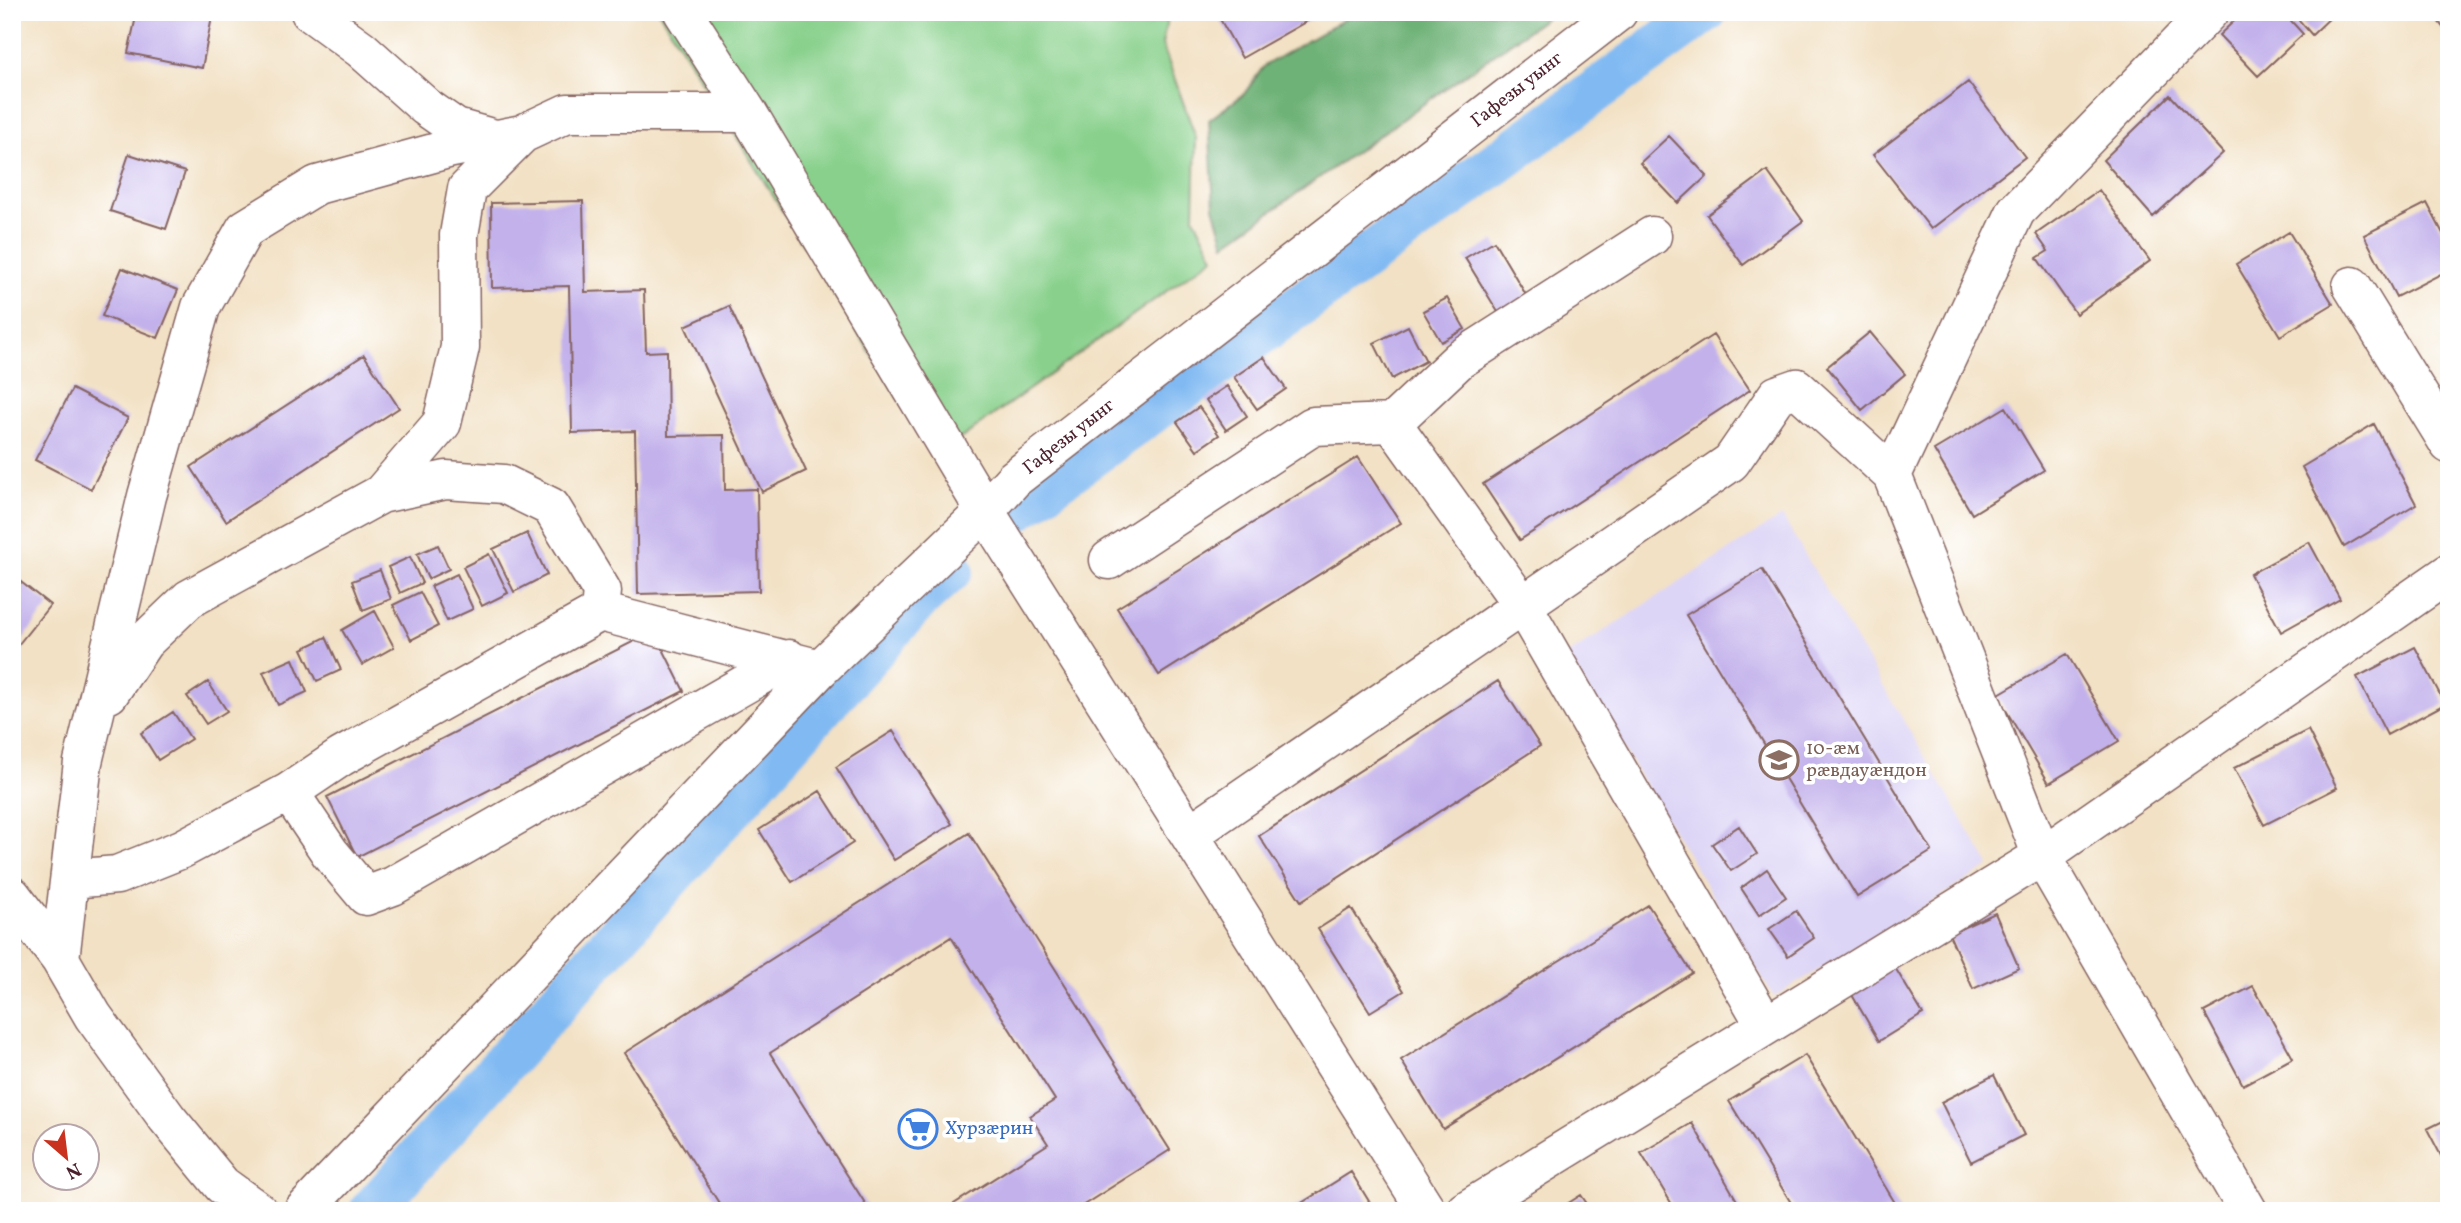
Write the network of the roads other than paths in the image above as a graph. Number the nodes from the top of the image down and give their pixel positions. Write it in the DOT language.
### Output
graph roads {
  1 [pos="310,12"];
  2 [pos="683,12"];
  3 [pos="1618,12"];
  4 [pos="2209,12"];
  5 [pos="748,113"];
  6 [pos="509,137"];
  7 [pos="1653,236"];
  8 [pos="2351,286"];
  9 [pos="1392,423"];
  10 [pos="2449,444"];
  11 [pos="1892,475"];
  12 [pos="381,494"];
  13 [pos="985,511"];
  14 [pos="1109,560"];
  15 [pos="2449,573"];
  16 [pos="1523,606"];
  17 [pos="600,612"];
  18 [pos="805,664"];
  19 [pos="83,762"];
  20 [pos="289,792"];
  21 [pos="1190,834"];
  22 [pos="2042,856"];
  23 [pos="71,879"];
  24 [pos="12,895"];
  25 [pos="60,959"];
  26 [pos="1765,1025"];
  27 [pos="258,1211"];
  28 [pos="303,1211"];
  29 [pos="1427,1211"];
  30 [pos="1465,1211"];
  31 [pos="2248,1211"];
  1 -- 6 [label="street"];
  2 -- 5 [label="street"];
  3 -- 13 [label="street, Гафезы уынг"];
  4 -- 11 [label="street"];
  5 -- 6 [label="street"];
  5 -- 13 [label="street"];
  6 -- 12 [label="street"];
  6 -- 19 [label="street"];
  7 -- 9 [label="street"];
  8 -- 10 [label="street"];
  9 -- 14 [label="street"];
  9 -- 16 [label="street"];
  11 -- 16 [label="street"];
  11 -- 22 [label="street"];
  12 -- 17 [label="street"];
  12 -- 19 [label="street"];
  13 -- 18 [label="street, Гафезы уынг"];
  13 -- 21 [label="street"];
  15 -- 22 [label="street"];
  16 -- 21 [label="street"];
  16 -- 26 [label="street"];
  17 -- 18 [label="street"];
  17 -- 20 [label="street"];
  18 -- 20 [label="street"];
  18 -- 28 [label="street"];
  19 -- 23 [label="street"];
  20 -- 23 [label="street"];
  21 -- 29 [label="street"];
  22 -- 26 [label="street"];
  22 -- 31 [label="street"];
  23 -- 25 [label="street"];
  24 -- 25 [label="street"];
  25 -- 27 [label="street"];
  26 -- 30 [label="street"];
}
